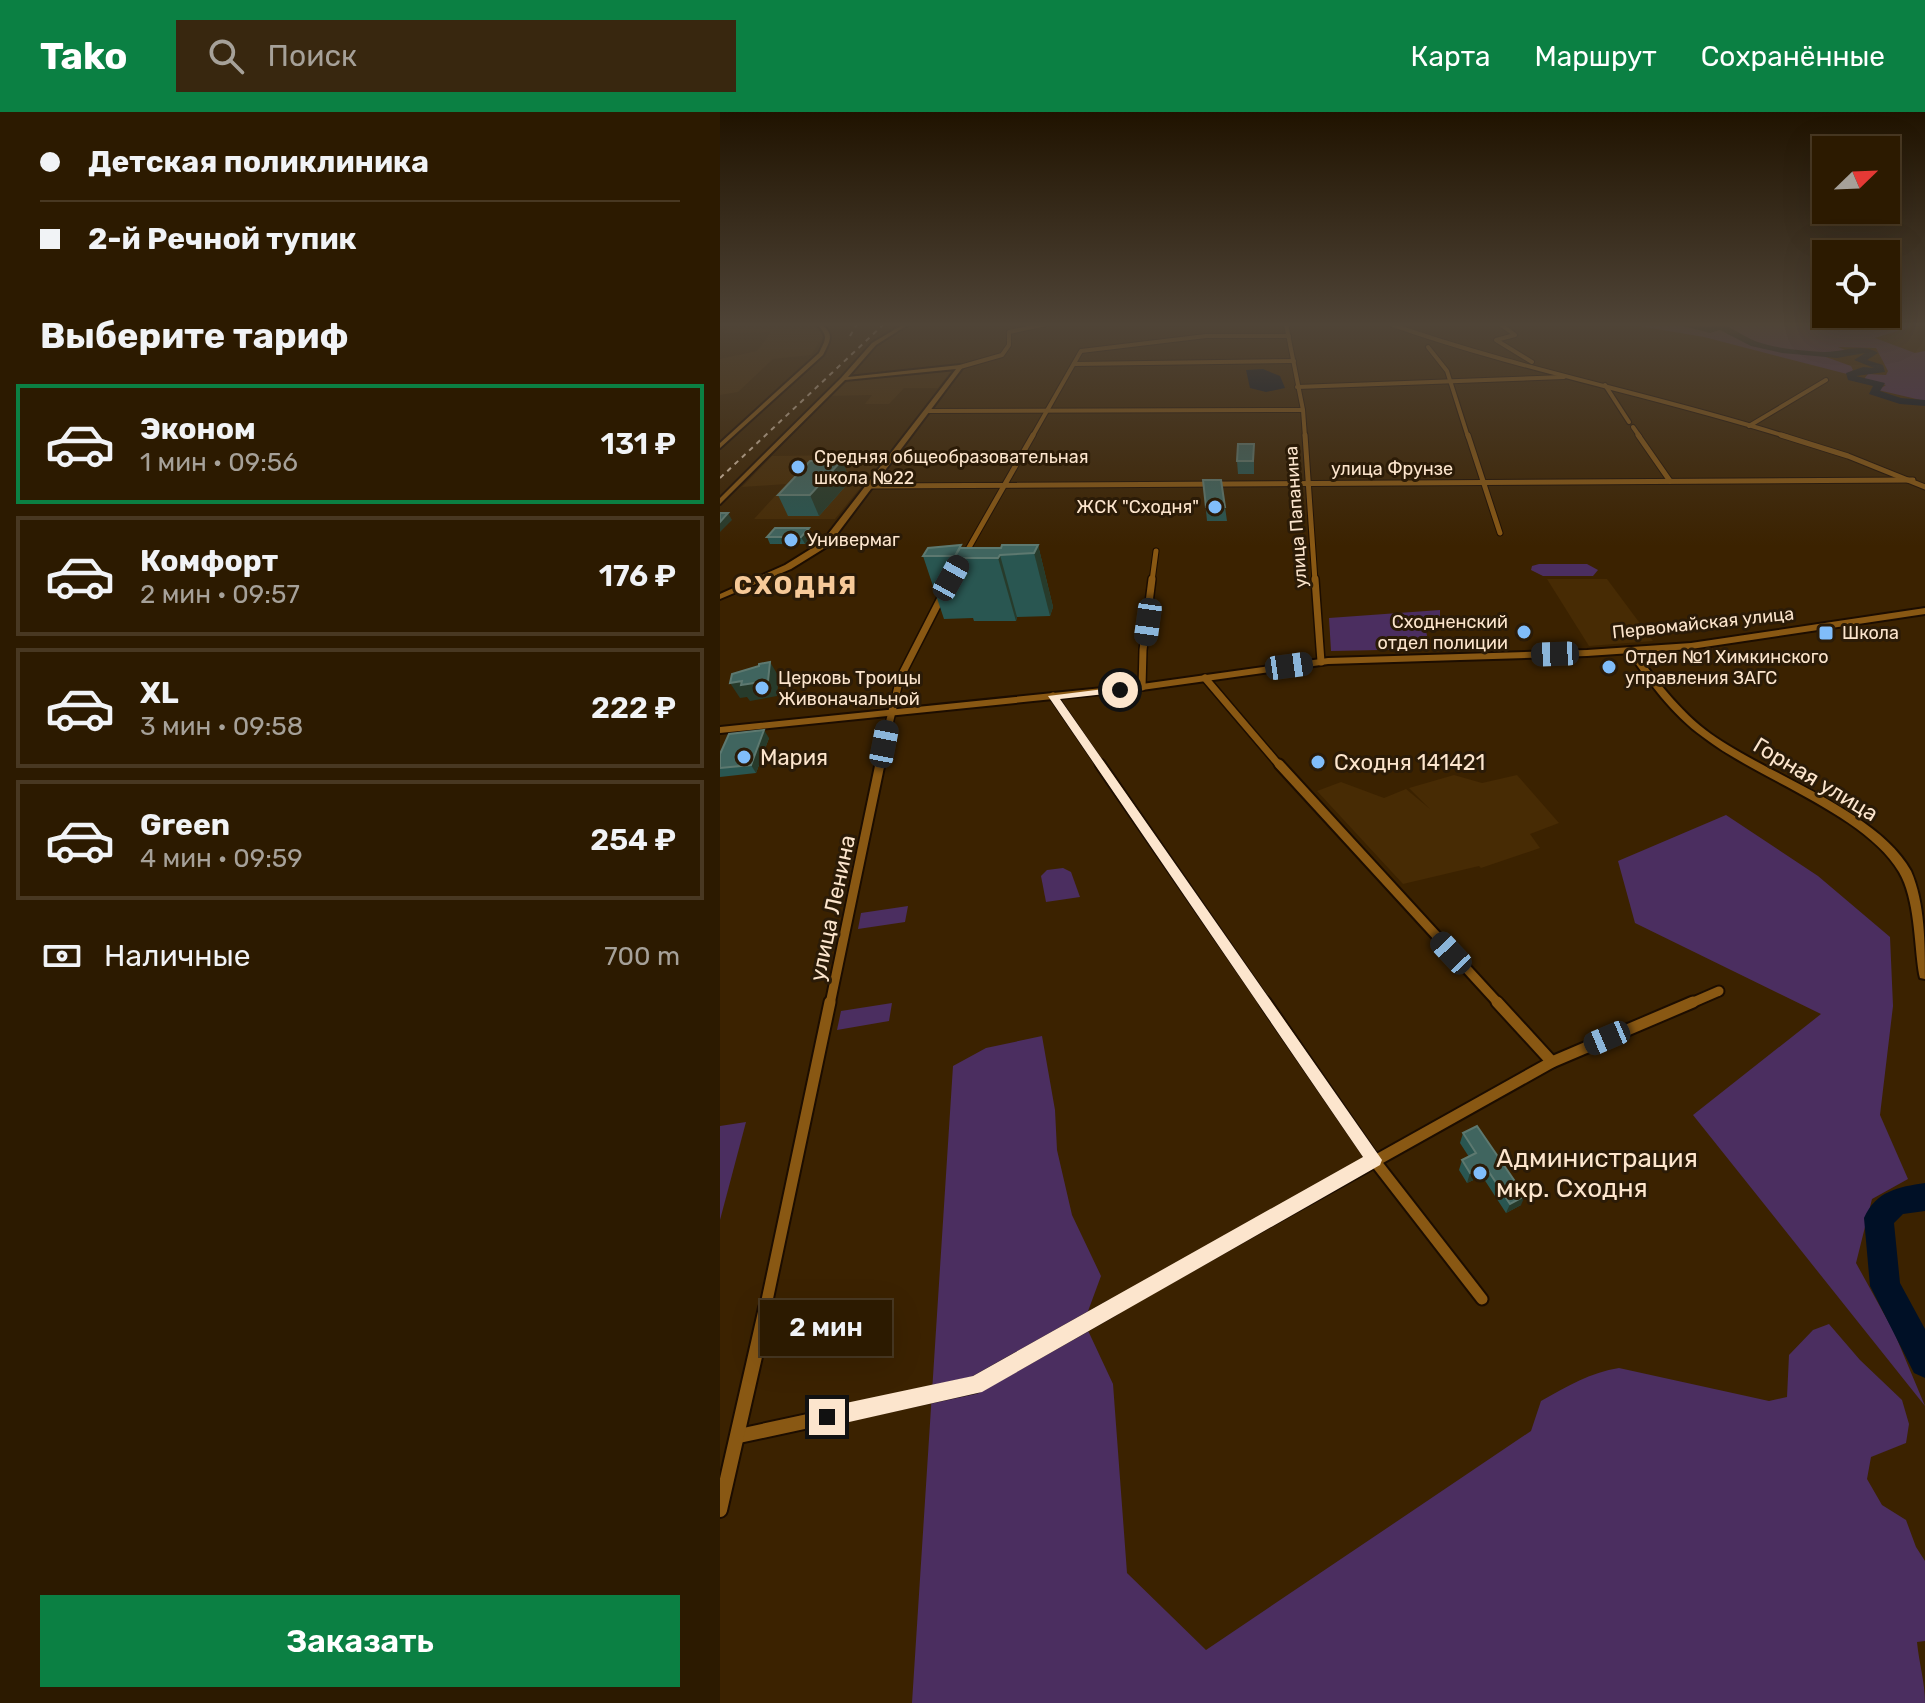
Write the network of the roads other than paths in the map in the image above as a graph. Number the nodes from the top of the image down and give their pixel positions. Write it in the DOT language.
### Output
graph roads {
  1 [pos="772,398"];
  2 [pos="824,398"];
  3 [pos="937,398"];
  4 [pos="1052,398"];
  5 [pos="1300,398"];
  6 [pos="1456,398"];
  7 [pos="1614,398"];
  8 [pos="1652,398"];
  9 [pos="1795,398"];
  10 [pos="1303,410"];
  11 [pos="927,411"];
  12 [pos="1044,411"];
  13 [pos="1749,426"];
  14 [pos="720,446"];
  15 [pos="1913,480"];
  16 [pos="1670,481"];
  17 [pos="1486,482"];
  18 [pos="1309,484"];
  19 [pos="1003,485"];
  20 [pos="871,486"];
  21 [pos="1925,487"];
  22 [pos="720,502"];
  23 [pos="1500,533"];
  24 [pos="1156,551"];
  25 [pos="960,563"];
  26 [pos="952,576"];
  27 [pos="720,597"];
  28 [pos="1925,611"];
  29 [pos="1630,650"];
  30 [pos="1321,662"];
  31 [pos="1205,678"];
  32 [pos="1142,687"];
  33 [pos="1053,696"];
  34 [pos="890,715"];
  35 [pos="720,730"];
  36 [pos="1925,974"];
  37 [pos="1719,991"];
  38 [pos="1552,1062"];
  39 [pos="1374,1160"];
  40 [pos="1482,1299"];
  41 [pos="739,1436"];
  42 [pos="720,1510"];
  1 -- 14 [label="street"];
  2 -- 22 [label="street"];
  3 -- 11 [label="street"];
  4 -- 12 [label="street"];
  5 -- 10 [label="street, улица Папанина"];
  6 -- 17 [label="street"];
  7 -- 16 [label="street"];
  8 -- 13 [label="street"];
  9 -- 13 [label="street"];
  10 -- 12 [label="street"];
  10 -- 18 [label="street, улица Папанина"];
  11 -- 12 [label="street"];
  11 -- 20 [label="street"];
  12 -- 19 [label="street"];
  13 -- 15 [label="street"];
  15 -- 16 [label="street, улица Фрунзе"];
  15 -- 21 [label="street"];
  16 -- 17 [label="street, улица Фрунзе"];
  17 -- 18 [label="street, улица Фрунзе"];
  17 -- 23 [label="street"];
  18 -- 19 [label="street, улица Фрунзе"];
  18 -- 30 [label="street, улица Папанина"];
  19 -- 20 [label="street, улица Фрунзе"];
  19 -- 25 [label="street"];
  20 -- 27 [label="street"];
  24 -- 32 [label="street"];
  26 -- 34 [label="street, улица Ленина"];
  28 -- 29 [label="main road, Первомайская улица"];
  29 -- 30 [label="main road, Первомайская улица"];
  29 -- 36 [label="street, Горная улица"];
  30 -- 31 [label="main road, Первомайская улица"];
  31 -- 32 [label="main road, Первомайская улица"];
  31 -- 38 [label="street"];
  32 -- 33 [label="main road, Первомайская улица"];
  33 -- 34 [label="main road, Первомайская улица"];
  33 -- 39 [label="street"];
  34 -- 35 [label="main road, Первомайская улица"];
  34 -- 41 [label="street, улица Ленина"];
  37 -- 38 [label="street"];
  38 -- 39 [label="street"];
  39 -- 40 [label="street"];
  39 -- 41 [label="street"];
  41 -- 42 [label="street, улица Ленина"];
}
